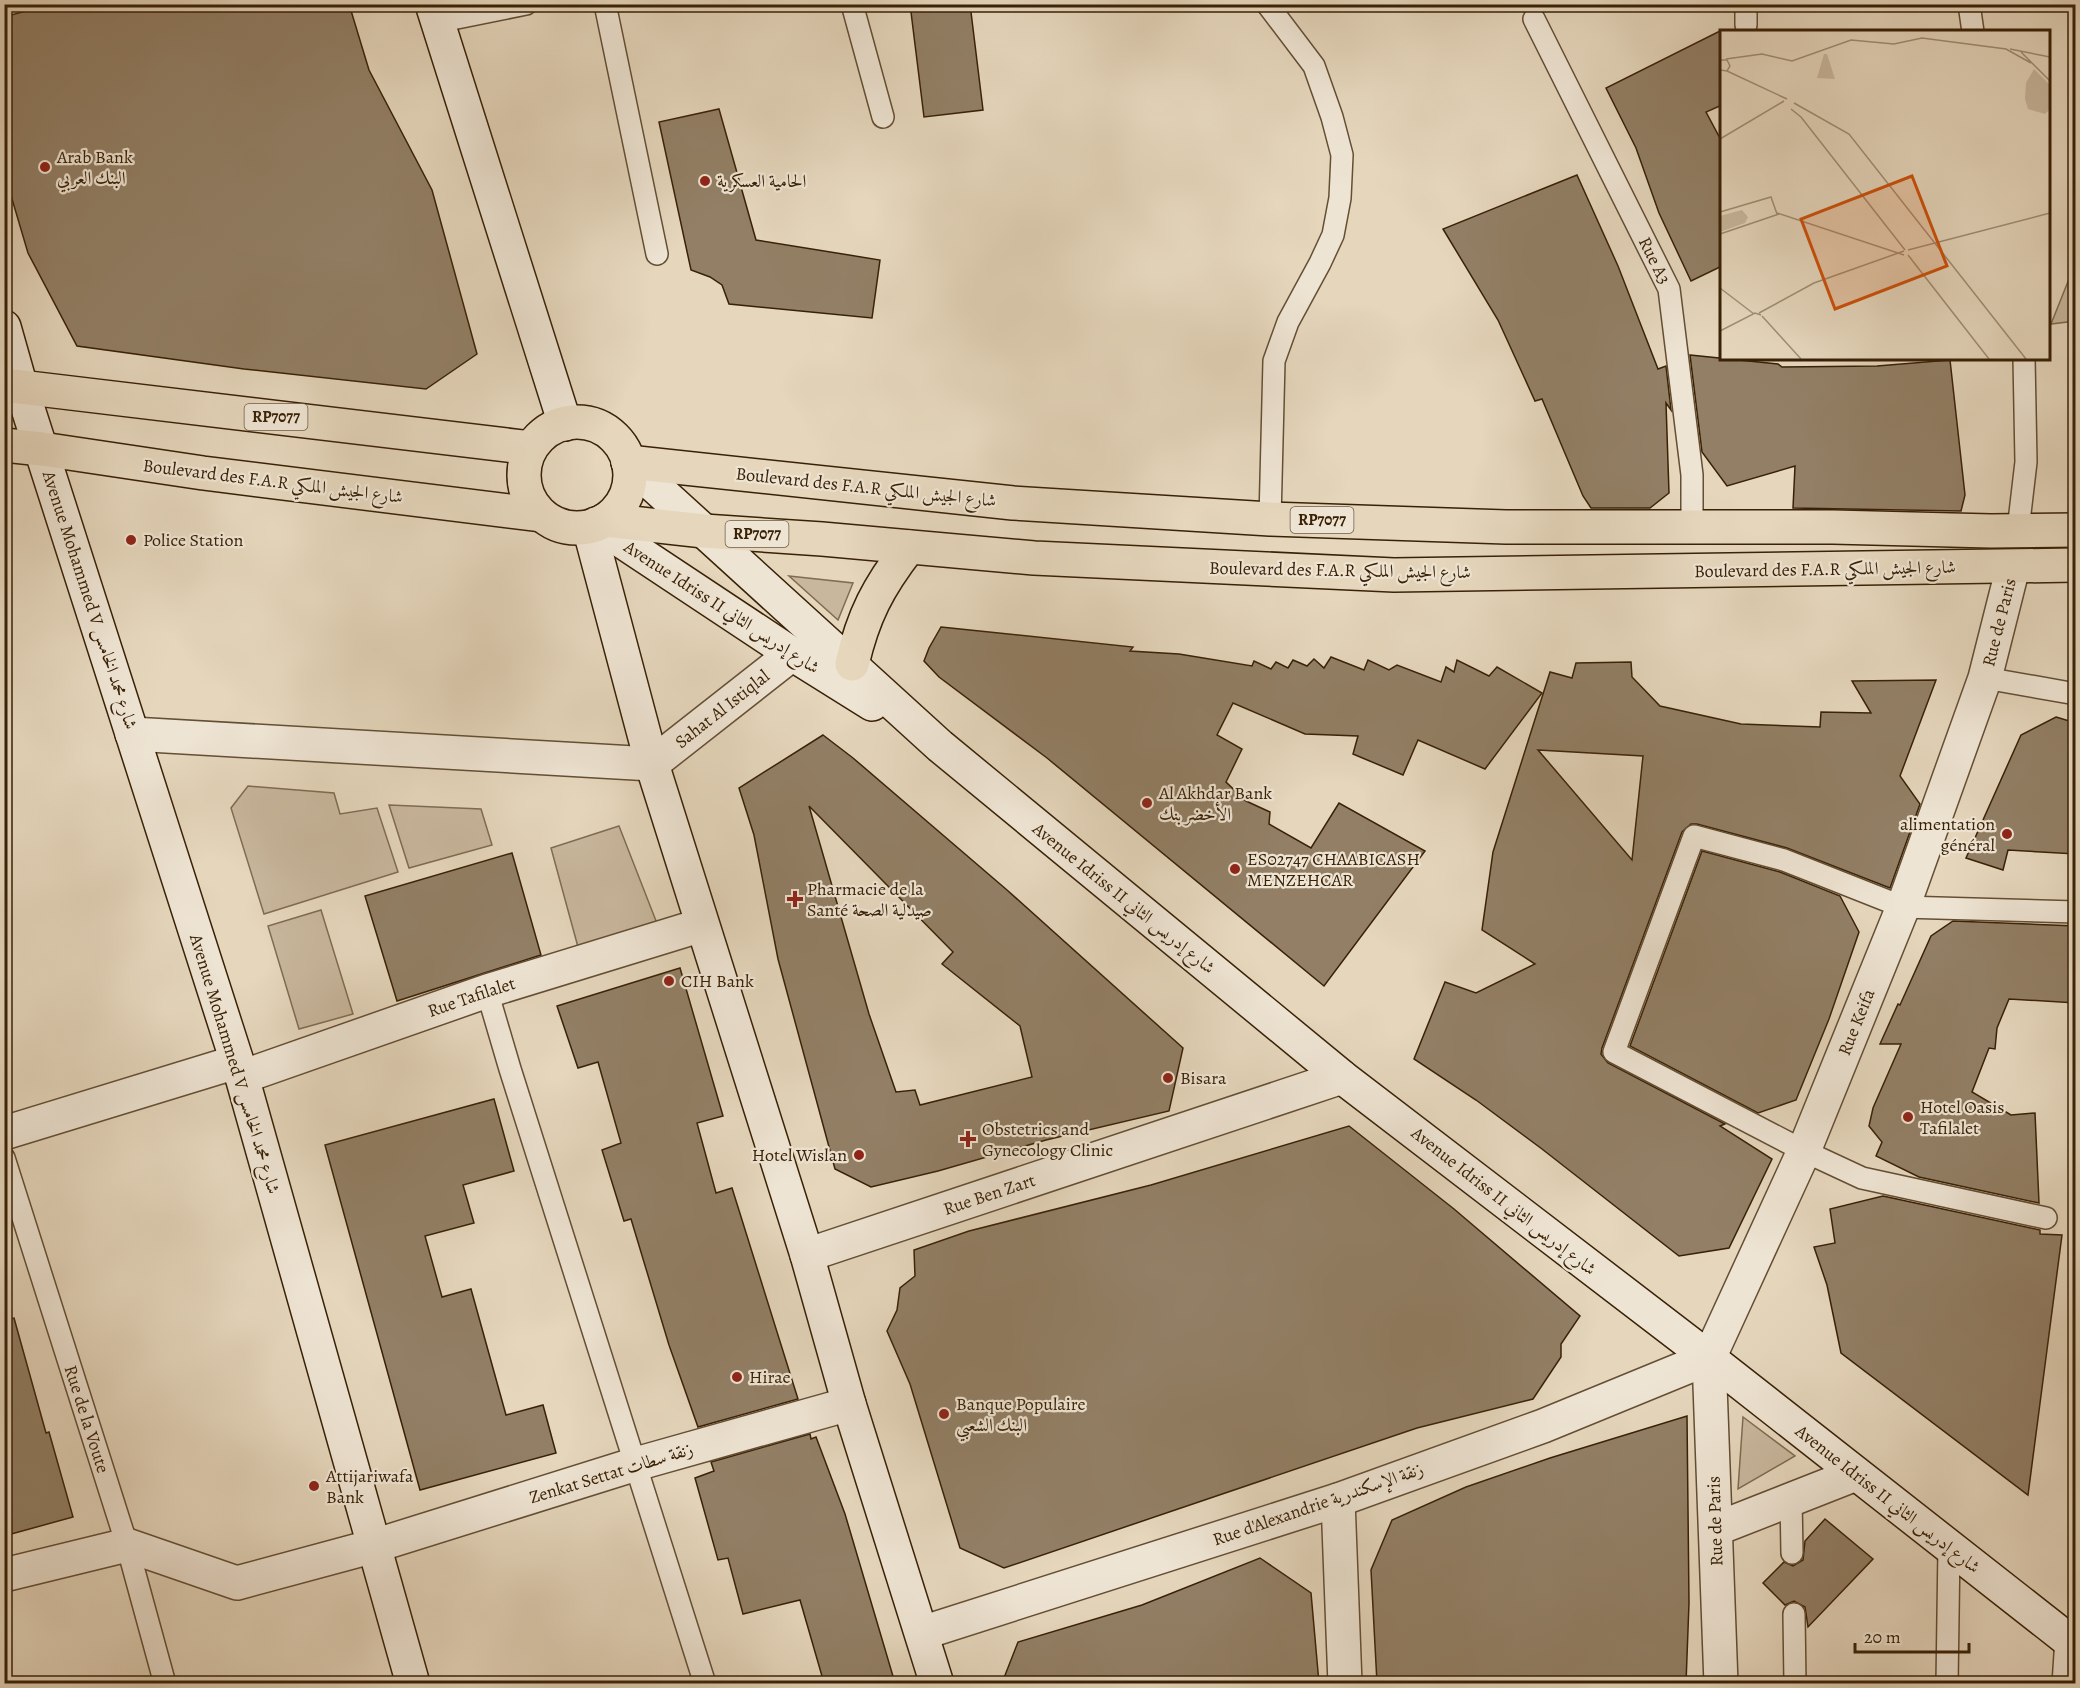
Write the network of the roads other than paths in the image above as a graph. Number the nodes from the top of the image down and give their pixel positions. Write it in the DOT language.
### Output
graph roads {
  1 [pos="526,4"];
  2 [pos="605,4"];
  3 [pos="852,4"];
  4 [pos="1267,4"];
  5 [pos="1969,4"];
  6 [pos="435,13"];
  7 [pos="1534,19"];
  8 [pos="1973,30"];
  9 [pos="883,117"];
  10 [pos="657,254"];
  11 [pos="4,327"];
  12 [pos="2024,360"];
  13 [pos="13,386"];
  14 [pos="565,423"];
  15 [pos="4,445"];
  16 [pos="531,448"];
  17 [pos="42,449"];
  18 [pos="628,462"];
  19 [pos="541,515"];
  20 [pos="1270,519"];
  21 [pos="597,524"];
  22 [pos="1692,527"];
  23 [pos="2076,530"];
  24 [pos="704,531"];
  25 [pos="2018,531"];
  26 [pos="909,547"];
  27 [pos="2076,565"];
  28 [pos="2013,567"];
  29 [pos="792,654"];
  30 [pos="852,664"];
  31 [pos="1985,678"];
  32 [pos="2076,694"];
  33 [pos="132,734"];
  34 [pos="940,746"];
  35 [pos="652,764"];
  36 [pos="1903,907"];
  37 [pos="2076,912"];
  38 [pos="702,925"];
  39 [pos="487,991"];
  40 [pos="239,1070"];
  41 [pos="1341,1077"];
  42 [pos="4,1133"];
  43 [pos="1804,1151"];
  44 [pos="4,1158"];
  45 [pos="2046,1218"];
  46 [pos="807,1255"];
  47 [pos="1709,1359"];
  48 [pos="849,1404"];
  49 [pos="636,1464"];
  50 [pos="1856,1474"];
  51 [pos="1791,1498"];
  52 [pos="1338,1500"];
  53 [pos="1716,1529"];
  54 [pos="127,1545"];
  55 [pos="374,1546"];
  56 [pos="1949,1547"];
  57 [pos="1792,1553"];
  58 [pos="4,1575"];
  59 [pos="1794,1614"];
  60 [pos="922,1633"];
  61 [pos="2071,1642"];
  62 [pos="165,1683"];
  63 [pos="413,1683"];
  64 [pos="705,1683"];
  65 [pos="937,1683"];
  66 [pos="1345,1683"];
  67 [pos="1721,1683"];
  68 [pos="1795,1683"];
  69 [pos="1947,1683"];
  70 [pos="2063,1683"];
  1 -- 6 [label="lane"];
  2 -- 10 [label="lane"];
  3 -- 9 [label="lane"];
  4 -- 20 [label="lane"];
  5 -- 8 [label="lane"];
  6 -- 14 [label="street"];
  7 -- 22 [label="lane, Rue A3"];
  11 -- 13 [label="street, Avenue Mohammed V شارع محمد الخامس"];
  12 -- 25 [label="lane"];
  13 -- 16 [label="main road, RP7077"];
  13 -- 17 [label="street, Avenue Mohammed V شارع محمد الخامس"];
  14 -- 16 [label="main road"];
  14 -- 18 [label="main road"];
  15 -- 17 [label="main road, Boulevard des F.A.R شارع الجيش الملكي / RP7077"];
  16 -- 19 [label="main road"];
  17 -- 19 [label="main road, Boulevard des F.A.R شارع الجيش الملكي / RP7077"];
  17 -- 33 [label="street, Avenue Mohammed V شارع محمد الخامس"];
  18 -- 20 [label="main road, Boulevard des F.A.R شارع الجيش الملكي / RP7077"];
  18 -- 21 [label="main road"];
  18 -- 24 [label="street, Avenue Idriss II شارع إدريس الثاني"];
  19 -- 21 [label="main road, RP7077"];
  20 -- 22 [label="main road, Boulevard des F.A.R شارع الجيش الملكي / RP7077"];
  21 -- 24 [label="main road, Boulevard des F.A.R شارع الجيش الملكي / RP7077"];
  21 -- 29 [label="street, Avenue Idriss II شارع إدريس الثاني"];
  21 -- 35 [label="street"];
  22 -- 25 [label="main road, Boulevard des F.A.R شارع الجيش الملكي / RP7077"];
  23 -- 25 [label="main road, Boulevard des F.A.R شارع الجيش الملكي / RP7077"];
  24 -- 26 [label="main road, Boulevard des F.A.R شارع الجيش الملكي / RP7077"];
  24 -- 30 [label="street, Avenue Idriss II شارع إدريس الثاني"];
  26 -- 28 [label="main road, Boulevard des F.A.R شارع الجيش الملكي / RP7077"];
  26 -- 30 [label="main road"];
  27 -- 28 [label="main road, Boulevard des F.A.R شارع الجيش الملكي / RP7077"];
  28 -- 31 [label="street, Rue de Paris"];
  29 -- 34 [label="street, Avenue Idriss II شارع إدريس الثاني"];
  29 -- 35 [label="street, Sahat Al Istiqlal"];
  30 -- 34 [label="street, Avenue Idriss II شارع إدريس الثاني"];
  31 -- 32 [label="lane"];
  31 -- 36 [label="street, Rue Keifa"];
  33 -- 35 [label="street"];
  33 -- 40 [label="street, Avenue Mohammed V شارع محمد الخامس"];
  34 -- 41 [label="street, Avenue Idriss II شارع إدريس الثاني"];
  35 -- 38 [label="street"];
  36 -- 37 [label="lane"];
  36 -- 43 [label="street, Rue Keifa"];
  36 -- 43 [label="lane"];
  38 -- 39 [label="street, Rue Tafilalet"];
  38 -- 46 [label="street"];
  39 -- 40 [label="street, Rue Tafilalet"];
  39 -- 49 [label="lane"];
  40 -- 42 [label="street, Rue Tafilalet"];
  40 -- 55 [label="street, Avenue Mohammed V شارع محمد الخامس"];
  41 -- 46 [label="street, Rue Ben Zart"];
  41 -- 47 [label="street, Avenue Idriss II شارع إدريس الثاني"];
  43 -- 45 [label="lane"];
  43 -- 47 [label="street, Rue Keifa"];
  44 -- 54 [label="lane, Rue de la Voute"];
  46 -- 48 [label="street"];
  47 -- 50 [label="street, Avenue Idriss II شارع إدريس الثاني"];
  47 -- 52 [label="street, Rue d'Alexandrie زنقة الإسكندرية"];
  47 -- 53 [label="street, Rue de Paris"];
  48 -- 49 [label="street, Zenkat Settat زنقة سطات"];
  48 -- 60 [label="street"];
  49 -- 55 [label="street, Zenkat Settat زنقة سطات"];
  49 -- 64 [label="lane"];
  50 -- 51 [label="street"];
  50 -- 56 [label="street, Avenue Idriss II شارع إدريس الثاني"];
  51 -- 53 [label="street"];
  51 -- 57 [label="lane"];
  52 -- 60 [label="street, Rue d'Alexandrie زنقة الإسكندرية"];
  52 -- 66 [label="street"];
  53 -- 67 [label="street, Rue de Paris"];
  54 -- 55 [label="street, Zenkat Settat زنقة سطات"];
  54 -- 58 [label="street"];
  54 -- 62 [label="lane, Rue de la Voute"];
  55 -- 63 [label="street, Avenue Mohammed V شارع محمد الخامس"];
  56 -- 61 [label="street, Avenue Idriss II شارع إدريس الثاني"];
  56 -- 69 [label="lane"];
  59 -- 68 [label="lane"];
  60 -- 65 [label="street"];
  61 -- 70 [label="lane"];
}
